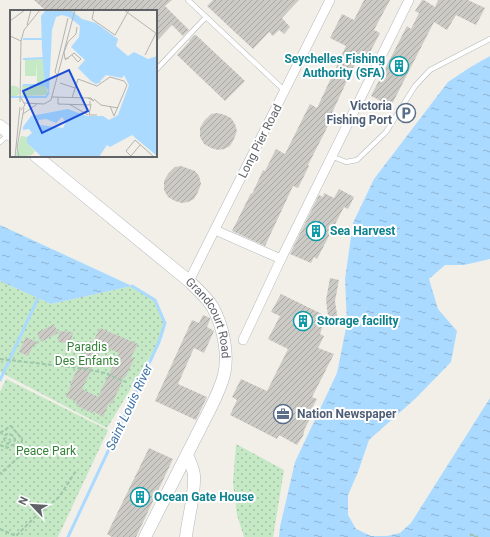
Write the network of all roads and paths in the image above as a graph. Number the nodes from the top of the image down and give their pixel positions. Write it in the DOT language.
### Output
graph roads {
  1 [pos="188,0"];
  2 [pos="330,0"];
  3 [pos="409,0"];
  4 [pos="206,17"];
  5 [pos="490,38"];
  6 [pos="157,69"];
  7 [pos="285,91"];
  8 [pos="331,156"];
  9 [pos="37,157"];
  10 [pos="215,230"];
  11 [pos="281,259"];
  12 [pos="189,281"];
  13 [pos="243,340"];
  14 [pos="0,359"];
  15 [pos="126,382"];
  16 [pos="0,433"];
  17 [pos="9,438"];
  18 [pos="0,445"];
  19 [pos="187,455"];
  20 [pos="76,471"];
  21 [pos="0,474"];
  22 [pos="0,529"];
  23 [pos="470,534"];
  24 [pos="145,537"];
  25 [pos="186,537"];
  26 [pos="478,537"];
  1 -- 4 [label="lane"];
  2 -- 7 [label="street, Long Pier Road"];
  3 -- 8 [label="street"];
  4 -- 6 [label="lane"];
  4 -- 7 [label="lane"];
  5 -- 8 [label="lane"];
  7 -- 10 [label="street, Long Pier Road"];
  8 -- 11 [label="street"];
  9 -- 12 [label="street, Grandcourt Road"];
  10 -- 11 [label="street"];
  10 -- 12 [label="street, Long Pier Road"];
  11 -- 13 [label="street"];
  12 -- 19 [label="street, Grandcourt Road"];
  14 -- 15 [label="path"];
  16 -- 21 [label="path"];
  17 -- 18 [label="path"];
  19 -- 24 [label="street, Grandcourt Road"];
  19 -- 25 [label="street"];
  20 -- 22 [label="path"];
  23 -- 26 [label="path"];
}
